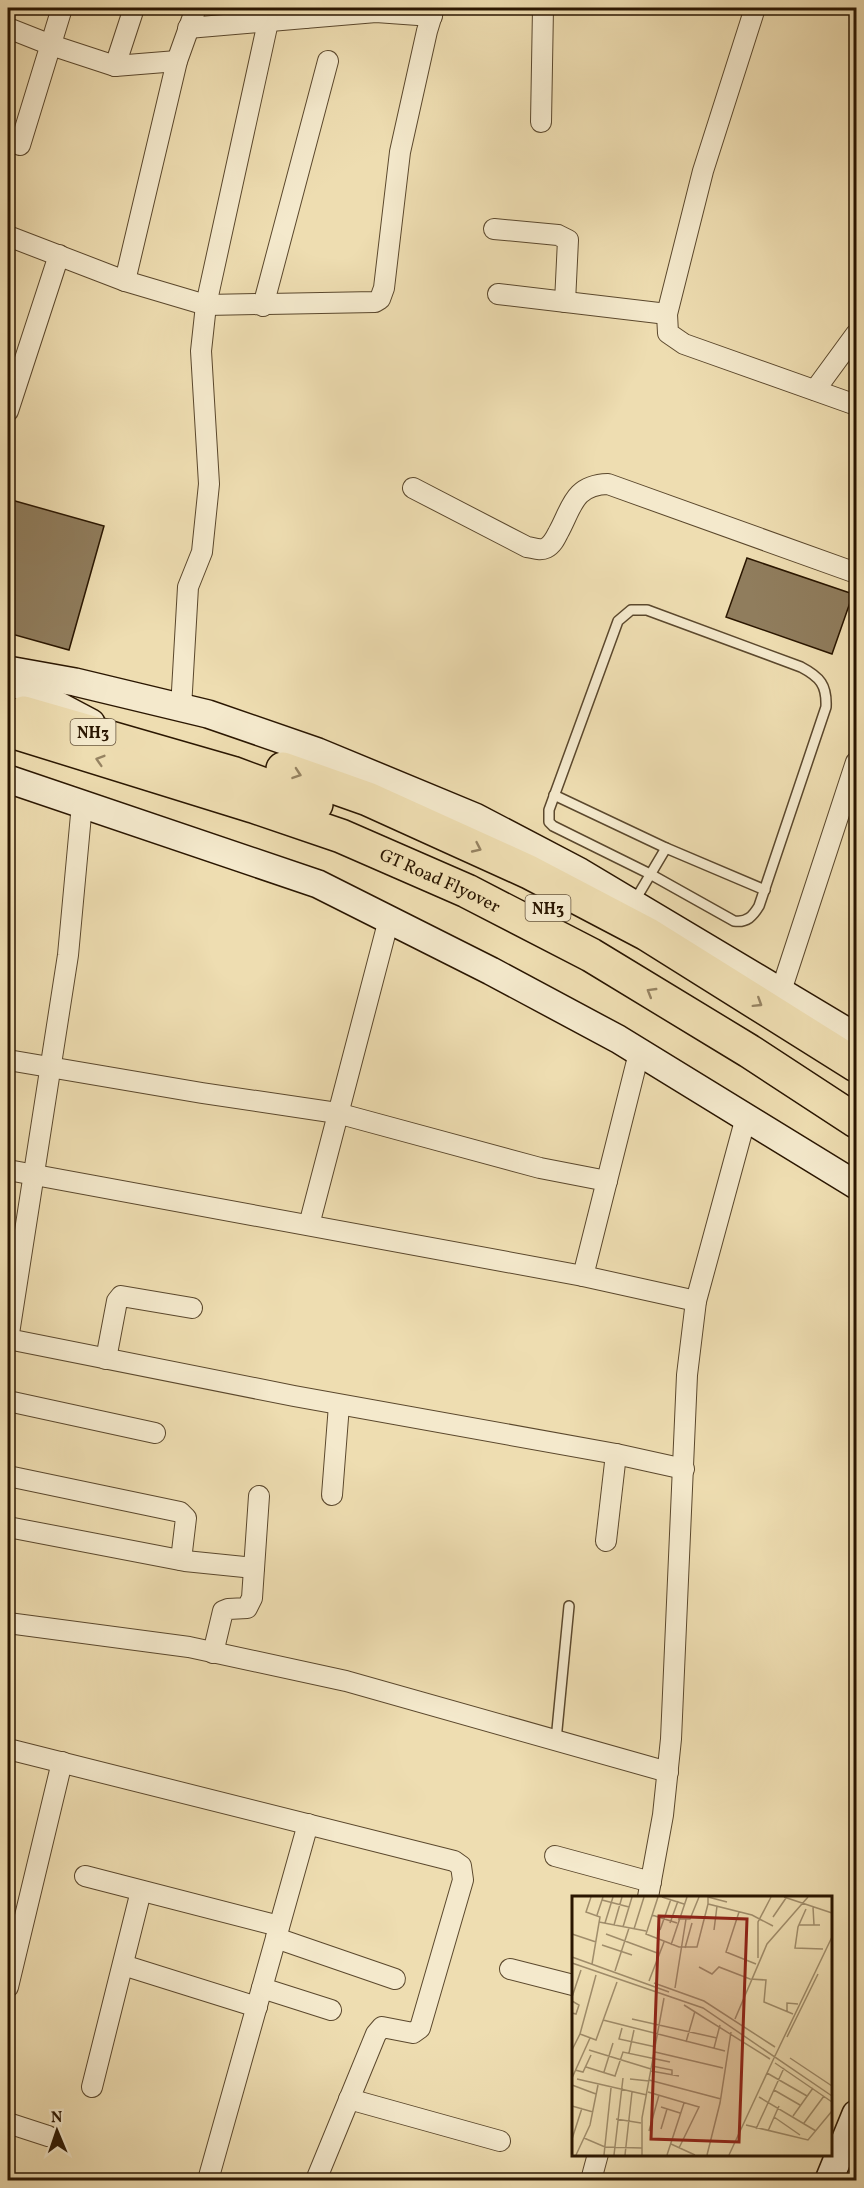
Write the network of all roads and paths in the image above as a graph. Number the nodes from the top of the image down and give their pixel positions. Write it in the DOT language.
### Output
graph roads {
  1 [pos="62,8"];
  2 [pos="134,8"];
  3 [pos="196,8"];
  4 [pos="543,8"];
  5 [pos="755,8"];
  6 [pos="433,12"];
  7 [pos="307,13"];
  8 [pos="268,22"];
  9 [pos="8,28"];
  10 [pos="188,28"];
  11 [pos="51,45"];
  12 [pos="328,61"];
  13 [pos="177,62"];
  14 [pos="116,66"];
  15 [pos="542,122"];
  16 [pos="20,145"];
  17 [pos="494,229"];
  18 [pos="8,236"];
  19 [pos="59,255"];
  20 [pos="125,281"];
  21 [pos="498,294"];
  22 [pos="565,302"];
  23 [pos="206,305"];
  24 [pos="263,306"];
  25 [pos="667,314"];
  26 [pos="856,334"];
  27 [pos="14,370"];
  28 [pos="815,390"];
  29 [pos="856,405"];
  30 [pos="8,411"];
  31 [pos="413,488"];
  32 [pos="856,573"];
  33 [pos="8,670"];
  34 [pos="8,679"];
  35 [pos="8,708"];
  36 [pos="181,708"];
  37 [pos="8,730"];
  38 [pos="123,741"];
  39 [pos="856,762"];
  40 [pos="167,767"];
  41 [pos="8,779"];
  42 [pos="554,795"];
  43 [pos="82,804"];
  44 [pos="666,848"];
  45 [pos="650,874"];
  46 [pos="765,890"];
  47 [pos="633,904"];
  48 [pos="389,919"];
  49 [pos="781,991"];
  50 [pos="856,1037"];
  51 [pos="639,1053"];
  52 [pos="8,1060"];
  53 [pos="856,1065"];
  54 [pos="50,1068"];
  55 [pos="813,1081"];
  56 [pos="856,1098"];
  57 [pos="337,1113"];
  58 [pos="746,1117"];
  59 [pos="856,1121"];
  60 [pos="856,1146"];
  61 [pos="8,1170"];
  62 [pos="34,1175"];
  63 [pos="607,1181"];
  64 [pos="856,1185"];
  65 [pos="309,1225"];
  66 [pos="584,1276"];
  67 [pos="12,1290"];
  68 [pos="696,1301"];
  69 [pos="192,1308"];
  70 [pos="8,1340"];
  71 [pos="106,1359"];
  72 [pos="8,1401"];
  73 [pos="339,1405"];
  74 [pos="155,1433"];
  75 [pos="616,1455"];
  76 [pos="684,1469"];
  77 [pos="8,1476"];
  78 [pos="332,1495"];
  79 [pos="260,1496"];
  80 [pos="8,1527"];
  81 [pos="606,1541"];
  82 [pos="181,1560"];
  83 [pos="254,1568"];
  84 [pos="569,1606"];
  85 [pos="8,1623"];
  86 [pos="213,1653"];
  87 [pos="556,1740"];
  88 [pos="8,1749"];
  89 [pos="62,1762"];
  90 [pos="668,1772"];
  91 [pos="308,1824"];
  92 [pos="555,1856"];
  93 [pos="85,1876"];
  94 [pos="650,1890"];
  95 [pos="141,1891"];
  96 [pos="278,1932"];
  97 [pos="123,1965"];
  98 [pos="510,1969"];
  99 [pos="395,1979"];
  100 [pos="572,1985"];
  101 [pos="8,1987"];
  102 [pos="259,1997"];
  103 [pos="331,2010"];
  104 [pos="92,2087"];
  105 [pos="349,2099"];
  106 [pos="856,2114"];
  107 [pos="8,2123"];
  108 [pos="48,2136"];
  109 [pos="500,2141"];
  110 [pos="598,2155"];
  111 [pos="208,2181"];
  112 [pos="316,2181"];
  113 [pos="591,2181"];
  114 [pos="829,2181"];
  1 -- 11 [label="street"];
  2 -- 14 [label="street"];
  3 -- 10 [label="street"];
  4 -- 15 [label="street"];
  5 -- 25 [label="street"];
  6 -- 7 [label="street"];
  6 -- 24 [label="street"];
  7 -- 8 [label="street"];
  8 -- 10 [label="street"];
  8 -- 23 [label="street"];
  9 -- 11 [label="street"];
  10 -- 13 [label="street"];
  11 -- 14 [label="street"];
  11 -- 16 [label="street"];
  12 -- 24 [label="street"];
  13 -- 14 [label="street"];
  13 -- 20 [label="street"];
  17 -- 22 [label="street"];
  18 -- 19 [label="street"];
  19 -- 20 [label="street"];
  19 -- 27 [label="street"];
  20 -- 23 [label="street"];
  21 -- 22 [label="street"];
  22 -- 25 [label="street"];
  23 -- 24 [label="street"];
  23 -- 36 [label="street"];
  25 -- 28 [label="street"];
  26 -- 28 [label="street"];
  27 -- 30 [label="street"];
  28 -- 29 [label="street"];
  31 -- 32 [label="street"];
  33 -- 36 [label="street"];
  34 -- 38 [label="street"];
  35 -- 38 [label="highway, NH3"];
  36 -- 47 [label="street"];
  40 -- 37 [label="highway, NH3, one-way"];
  38 -- 40 [label="highway, NH3"];
  39 -- 49 [label="street"];
  40 -- 53 [label="highway, one-way"];
  40 -- 55 [label="highway, GT Road Flyover / NH3"];
  40 -- 60 [label="highway"];
  41 -- 43 [label="street"];
  42 -- 44 [label="lane"];
  42 -- 45 [label="lane"];
  42 -- 46 [label="lane"];
  43 -- 48 [label="street"];
  43 -- 54 [label="street"];
  44 -- 45 [label="lane"];
  44 -- 46 [label="lane"];
  45 -- 46 [label="lane"];
  45 -- 47 [label="lane"];
  47 -- 49 [label="street"];
  48 -- 51 [label="street"];
  48 -- 57 [label="street"];
  49 -- 50 [label="street"];
  51 -- 58 [label="street"];
  51 -- 63 [label="street"];
  52 -- 54 [label="street"];
  54 -- 57 [label="street"];
  54 -- 62 [label="street"];
  55 -- 56 [label="highway, GT Road Flyover / NH3"];
  55 -- 59 [label="highway, GT Road Flyover / NH3"];
  57 -- 63 [label="street"];
  57 -- 65 [label="street"];
  58 -- 64 [label="street"];
  58 -- 68 [label="street"];
  61 -- 62 [label="street"];
  62 -- 65 [label="street"];
  62 -- 67 [label="street"];
  63 -- 66 [label="street"];
  65 -- 66 [label="street"];
  66 -- 68 [label="street"];
  67 -- 70 [label="street"];
  68 -- 76 [label="street"];
  69 -- 71 [label="street"];
  70 -- 71 [label="street"];
  71 -- 73 [label="street"];
  72 -- 74 [label="street"];
  73 -- 75 [label="street"];
  73 -- 78 [label="street"];
  75 -- 76 [label="street"];
  75 -- 81 [label="street"];
  76 -- 90 [label="street"];
  77 -- 82 [label="street"];
  79 -- 83 [label="street"];
  80 -- 82 [label="street"];
  82 -- 83 [label="street"];
  83 -- 86 [label="street"];
  84 -- 87 [label="lane"];
  85 -- 86 [label="street"];
  86 -- 87 [label="street"];
  87 -- 90 [label="street"];
  88 -- 89 [label="street"];
  89 -- 91 [label="street"];
  89 -- 101 [label="street"];
  90 -- 94 [label="street"];
  91 -- 96 [label="street"];
  91 -- 105 [label="street"];
  92 -- 94 [label="street"];
  93 -- 95 [label="street"];
  95 -- 96 [label="street"];
  95 -- 97 [label="street"];
  96 -- 99 [label="street"];
  96 -- 102 [label="street"];
  97 -- 102 [label="street"];
  97 -- 104 [label="street"];
  98 -- 100 [label="street"];
  102 -- 103 [label="street"];
  102 -- 111 [label="street"];
  105 -- 109 [label="street"];
  105 -- 112 [label="street"];
  106 -- 114 [label="street"];
  107 -- 108 [label="street"];
  110 -- 113 [label="street"];
}
